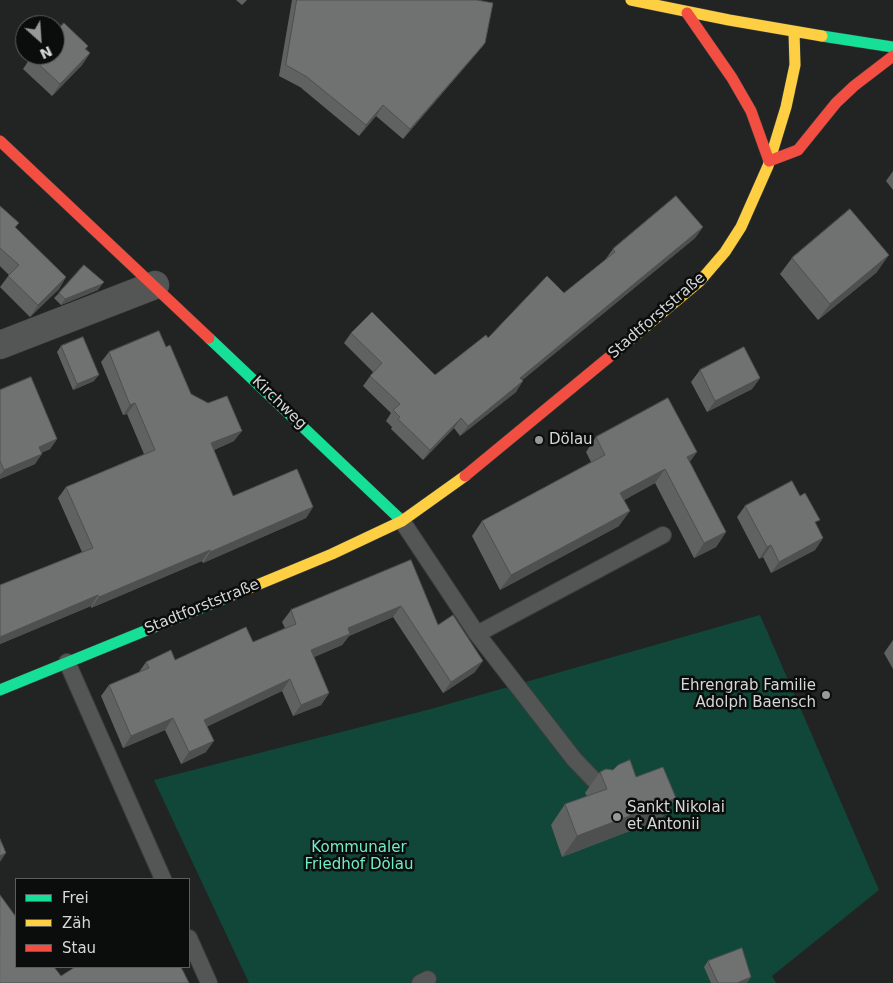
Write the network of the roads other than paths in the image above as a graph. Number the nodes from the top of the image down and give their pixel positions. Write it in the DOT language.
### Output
graph roads {
  1 [pos="631,0"];
  2 [pos="687,13"];
  3 [pos="794,32"];
  4 [pos="893,47"];
  5 [pos="893,56"];
  6 [pos="0,141"];
  7 [pos="770,161"];
  8 [pos="155,286"];
  9 [pos="0,345"];
  10 [pos="402,521"];
  11 [pos="663,535"];
  12 [pos="477,634"];
  13 [pos="67,662"];
  14 [pos="0,690"];
  15 [pos="595,781"];
  16 [pos="163,878"];
  17 [pos="190,940"];
  18 [pos="208,983"];
  1 -- 2 [label="main road"];
  2 -- 3 [label="main road"];
  2 -- 7 [label="main road"];
  3 -- 4 [label="main road"];
  3 -- 7 [label="main road, Stadtforststraße"];
  5 -- 7 [label="main road"];
  6 -- 8 [label="main road, Kirchweg"];
  7 -- 10 [label="main road, Stadtforststraße"];
  8 -- 9 [label="street"];
  8 -- 10 [label="main road, Kirchweg"];
  10 -- 12 [label="lane"];
  10 -- 13 [label="main road, Stadtforststraße"];
  11 -- 12 [label="lane"];
  12 -- 15 [label="lane"];
  13 -- 14 [label="main road, Stadtforststraße"];
  13 -- 16 [label="lane"];
  17 -- 18 [label="lane"];
}
